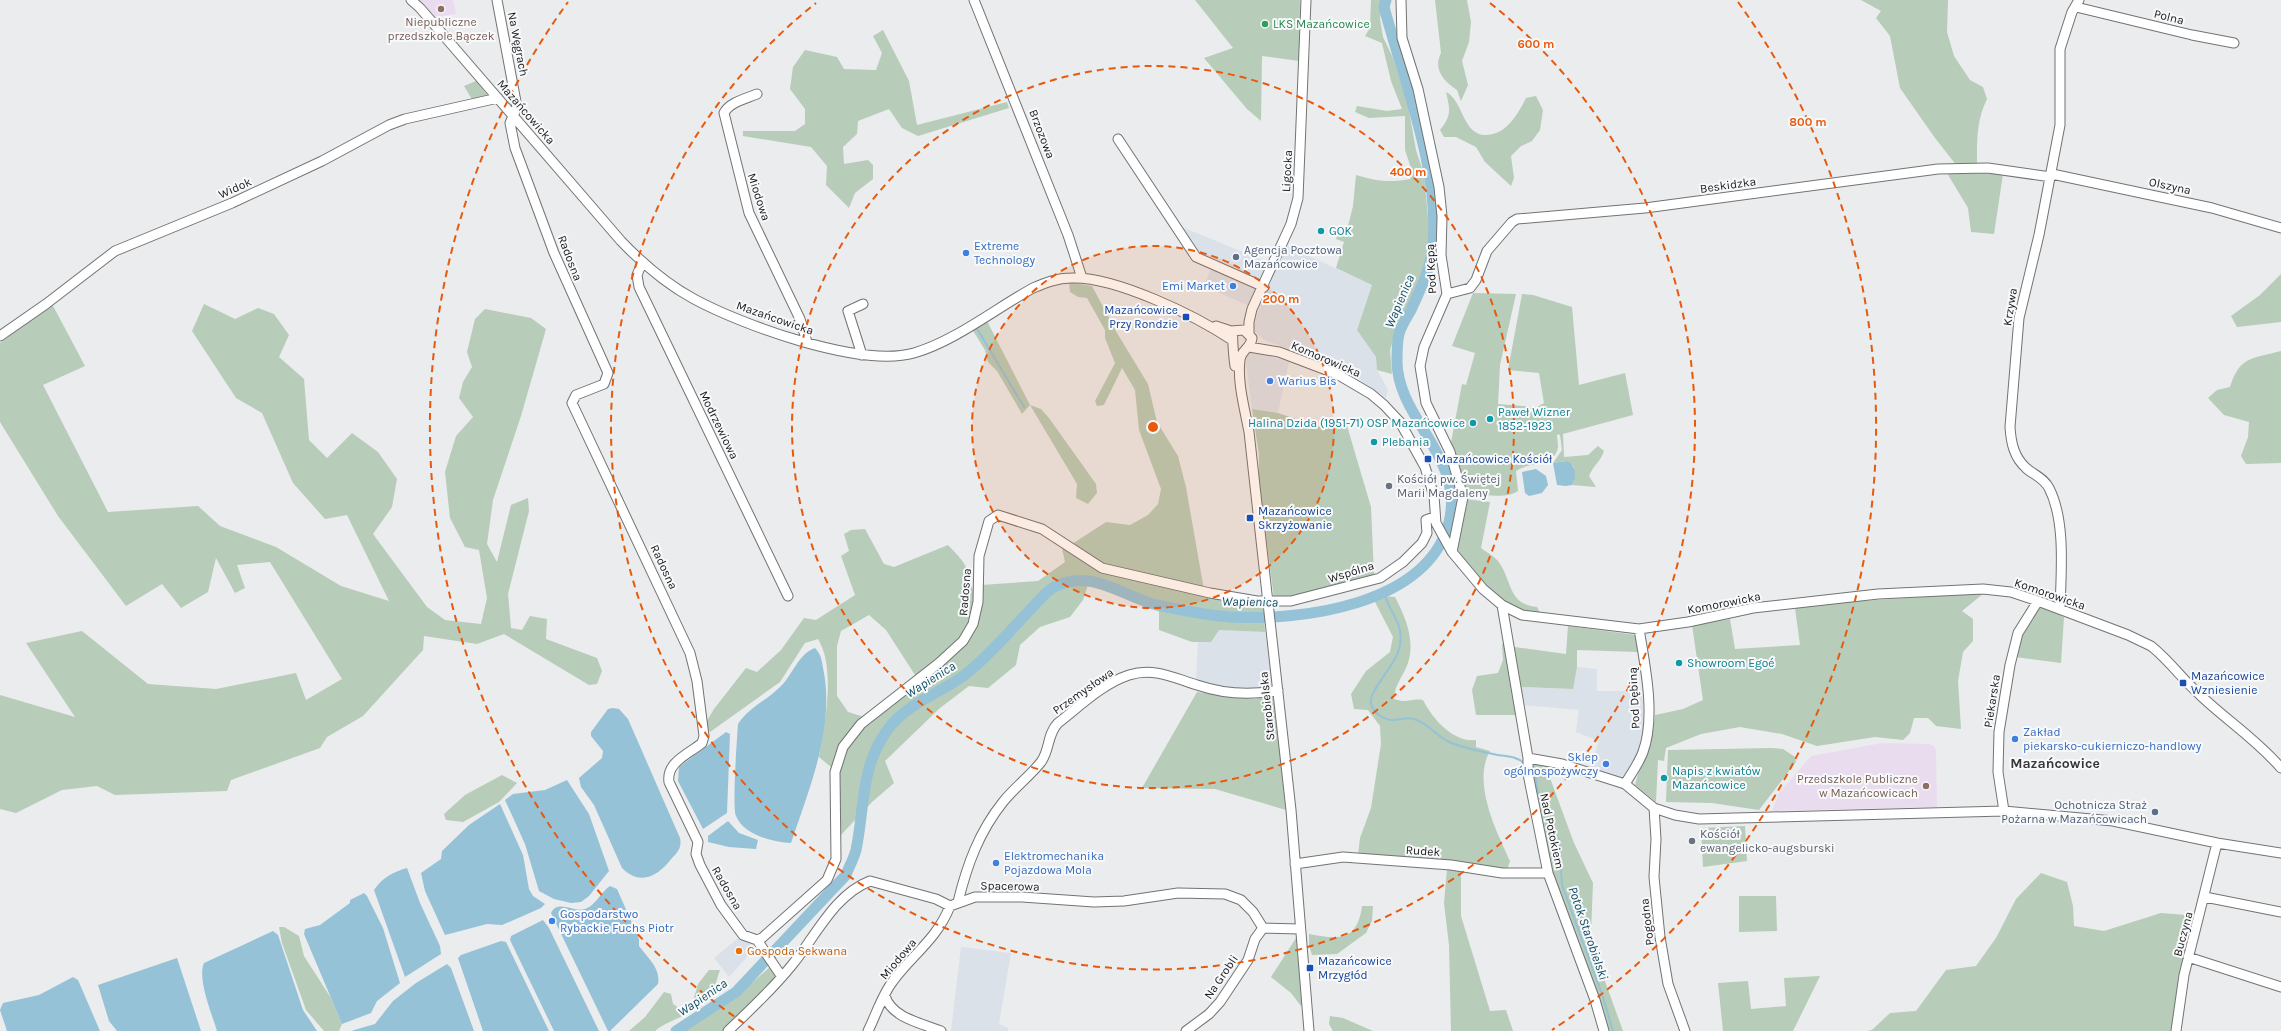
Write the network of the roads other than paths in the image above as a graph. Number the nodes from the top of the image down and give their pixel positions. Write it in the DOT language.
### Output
graph roads {
  1 [pos="411,0"];
  2 [pos="497,0"];
  3 [pos="974,0"];
  4 [pos="1306,0"];
  5 [pos="1401,0"];
  6 [pos="2077,4"];
  7 [pos="2234,43"];
  8 [pos="757,94"];
  9 [pos="498,98"];
  10 [pos="514,116"];
  11 [pos="1118,139"];
  12 [pos="2052,176"];
  13 [pos="2281,228"];
  14 [pos="642,262"];
  15 [pos="1082,278"];
  16 [pos="1264,287"];
  17 [pos="1447,294"];
  18 [pos="863,304"];
  19 [pos="1206,324"];
  20 [pos="0,336"];
  21 [pos="1245,338"];
  22 [pos="807,342"];
  23 [pos="1233,343"];
  24 [pos="862,355"];
  25 [pos="1241,380"];
  26 [pos="1434,517"];
  27 [pos="1450,549"];
  28 [pos="788,596"];
  29 [pos="2038,601"];
  30 [pos="1268,604"];
  31 [pos="1502,604"];
  32 [pos="2060,609"];
  33 [pos="1639,629"];
  34 [pos="1278,690"];
  35 [pos="1528,760"];
  36 [pos="2281,768"];
  37 [pos="1625,784"];
  38 [pos="1654,808"];
  39 [pos="2004,811"];
  40 [pos="2217,843"];
  41 [pos="2281,853"];
  42 [pos="1295,864"];
  43 [pos="1548,873"];
  44 [pos="2205,897"];
  45 [pos="954,904"];
  46 [pos="2281,912"];
  47 [pos="1263,928"];
  48 [pos="1300,929"];
  49 [pos="757,940"];
  50 [pos="2188,957"];
  51 [pos="782,977"];
  52 [pos="2281,987"];
  53 [pos="885,996"];
  54 [pos="728,1031"];
  55 [pos="868,1031"];
  56 [pos="941,1031"];
  57 [pos="1186,1031"];
  58 [pos="1309,1031"];
  59 [pos="1604,1031"];
  60 [pos="1685,1031"];
  61 [pos="2176,1031"];
  1 -- 9 [label="street, Mazańcowicka"];
  2 -- 10 [label="street, Na Węgrach"];
  3 -- 15 [label="street, Brzozowa"];
  4 -- 16 [label="street, Ligocka"];
  5 -- 17 [label="street, Pod Kępą"];
  6 -- 7 [label="street, Polna"];
  6 -- 12 [label="street, Krzywa"];
  8 -- 22 [label="street, Miodowa"];
  9 -- 10 [label="street, Mazańcowicka"];
  9 -- 20 [label="street, Widok"];
  10 -- 14 [label="street, Mazańcowicka"];
  10 -- 49 [label="street, Radosna"];
  11 -- 16 [label="street"];
  12 -- 13 [label="street, Olszyna"];
  12 -- 17 [label="street, Beskidzka"];
  12 -- 32 [label="street, Krzywa"];
  14 -- 22 [label="street, Mazańcowicka"];
  14 -- 28 [label="street, Modrzewiowa"];
  15 -- 19 [label="street, Mazańcowicka"];
  15 -- 24 [label="street, Mazańcowicka"];
  16 -- 21 [label="street, Ligocka"];
  17 -- 27 [label="street, Pod Kępą"];
  18 -- 24 [label="street"];
  19 -- 21 [label="street"];
  19 -- 23 [label="street, Mazańcowicka"];
  21 -- 23 [label="street"];
  21 -- 23 [label="street, Mazańcowicka"];
  21 -- 25 [label="street, Ligocka"];
  21 -- 26 [label="street, Komorowicka"];
  22 -- 24 [label="street, Mazańcowicka"];
  23 -- 25 [label="street"];
  25 -- 30 [label="street, Starobielska"];
  26 -- 27 [label="street, Komorowicka"];
  26 -- 30 [label="street, Wspólna"];
  27 -- 31 [label="street, Komorowicka"];
  29 -- 32 [label="street, Komorowicka"];
  29 -- 33 [label="street, Komorowicka"];
  29 -- 39 [label="street, Piekarska"];
  30 -- 34 [label="street, Starobielska"];
  30 -- 49 [label="street, Radosna"];
  31 -- 33 [label="street, Komorowicka"];
  31 -- 35 [label="street, Nad Potokiem"];
  32 -- 36 [label="street, Komorowicka"];
  33 -- 37 [label="street, Pod Dębiną"];
  34 -- 42 [label="street, Starobielska"];
  34 -- 45 [label="street, Przemysłowa"];
  35 -- 37 [label="street"];
  35 -- 43 [label="street, Nad Potokiem"];
  37 -- 38 [label="street"];
  38 -- 39 [label="street"];
  38 -- 60 [label="street, Pogodna"];
  39 -- 40 [label="street"];
  40 -- 41 [label="street"];
  40 -- 44 [label="street, Buczyna"];
  42 -- 43 [label="street, Rudek"];
  42 -- 48 [label="street, Starobielska"];
  43 -- 59 [label="street, Nad Potokiem"];
  44 -- 46 [label="street"];
  44 -- 50 [label="street, Buczyna"];
  45 -- 47 [label="street, Spacerowa"];
  45 -- 51 [label="street"];
  45 -- 53 [label="street, Miodowa"];
  47 -- 48 [label="street"];
  47 -- 57 [label="street, Na Grobli"];
  48 -- 58 [label="street, Starobielska"];
  49 -- 51 [label="street"];
  50 -- 52 [label="street"];
  50 -- 61 [label="street, Buczyna"];
  51 -- 54 [label="street"];
  53 -- 55 [label="street, Miodowa"];
  53 -- 56 [label="street"];
}
